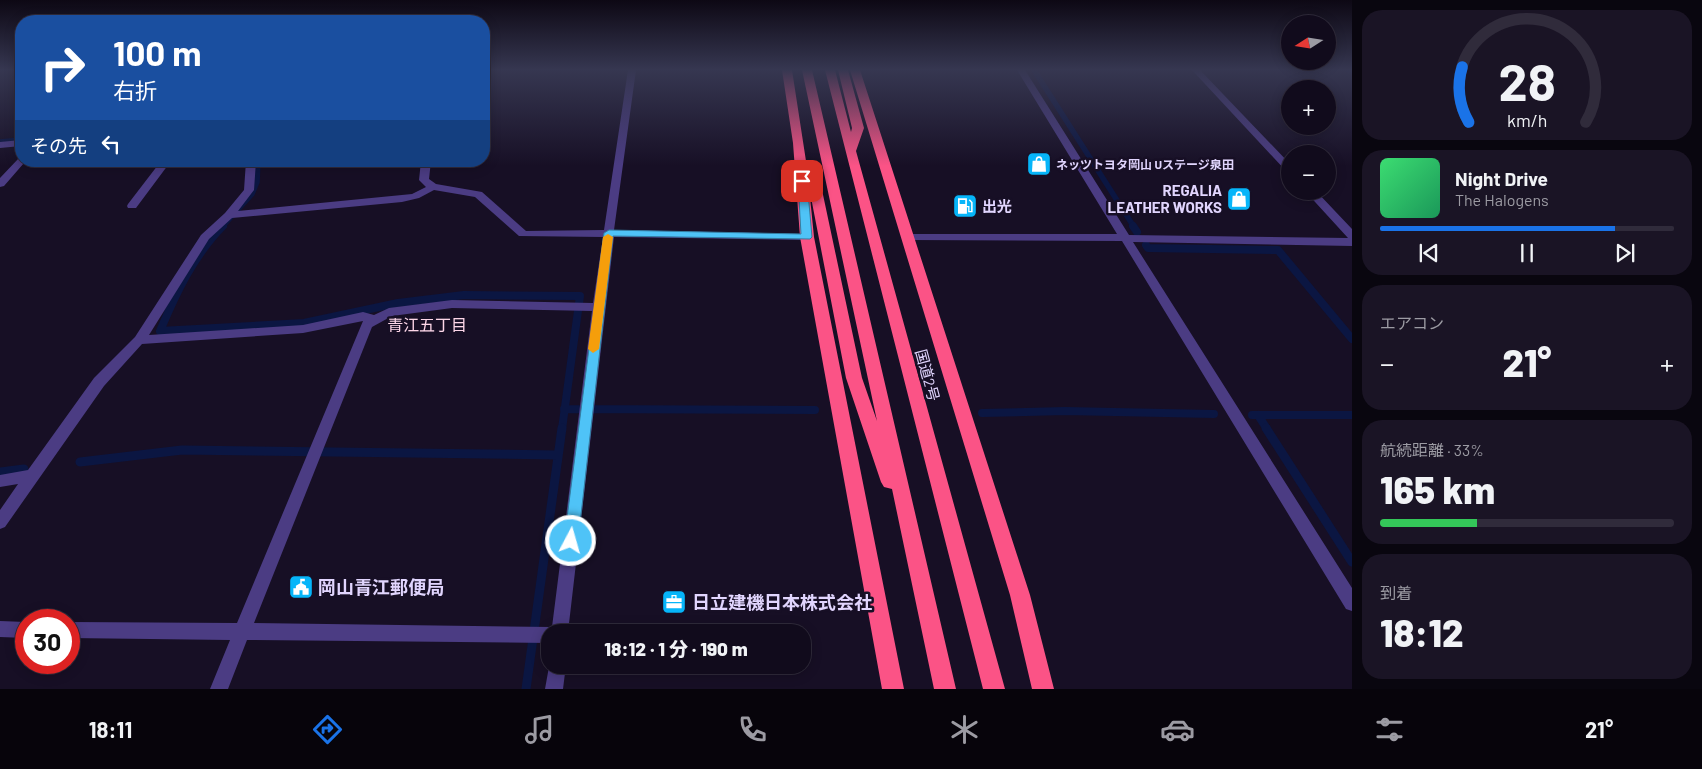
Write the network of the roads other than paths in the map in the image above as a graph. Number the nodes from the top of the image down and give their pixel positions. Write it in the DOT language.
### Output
graph roads {
  1 [pos="627,102"];
  2 [pos="792,102"];
  3 [pos="814,102"];
  4 [pos="838,102"];
  5 [pos="851,102"];
  6 [pos="866,102"];
  7 [pos="1041,102"];
  8 [pos="1226,102"];
  9 [pos="799,143"];
  10 [pos="15,144"];
  11 [pos="0,145"];
  12 [pos="850,151"];
  13 [pos="1281,160"];
  14 [pos="16,167"];
  15 [pos="161,167"];
  16 [pos="250,167"];
  17 [pos="425,167"];
  18 [pos="0,184"];
  19 [pos="433,187"];
  20 [pos="1318,200"];
  21 [pos="132,206"];
  22 [pos="229,215"];
  23 [pos="609,233"];
  24 [pos="1352,236"];
  25 [pos="807,237"];
  26 [pos="910,237"];
  27 [pos="1127,238"];
  28 [pos="1352,242"];
  29 [pos="586,307"];
  30 [pos="375,320"];
  31 [pos="139,340"];
  32 [pos="32,476"];
  33 [pos="0,481"];
  34 [pos="0,522"];
  35 [pos="912,547"];
  36 [pos="1352,603"];
  37 [pos="561,624"];
  38 [pos="0,629"];
  39 [pos="15,630"];
  40 [pos="80,630"];
  41 [pos="242,632"];
  42 [pos="539,635"];
  43 [pos="556,674"];
  44 [pos="219,689"];
  45 [pos="554,689"];
  46 [pos="893,689"];
  47 [pos="944,689"];
  48 [pos="994,689"];
  49 [pos="1043,689"];
  1 -- 23 [label="street"];
  2 -- 9 [label="highway"];
  3 -- 35 [label="highway"];
  4 -- 12 [label="highway, 国道2号"];
  5 -- 12 [label="highway"];
  6 -- 26 [label="highway"];
  7 -- 27 [label="street"];
  8 -- 13 [label="street"];
  9 -- 25 [label="highway"];
  9 -- 35 [label="highway"];
  10 -- 11 [label="street"];
  12 -- 48 [label="highway, 国道2号"];
  14 -- 18 [label="street"];
  15 -- 21 [label="street"];
  16 -- 22 [label="street"];
  17 -- 19 [label="street"];
  19 -- 22 [label="street"];
  19 -- 23 [label="street"];
  20 -- 24 [label="street"];
  22 -- 31 [label="street"];
  23 -- 25 [label="street"];
  23 -- 29 [label="street"];
  25 -- 46 [label="highway"];
  26 -- 27 [label="street"];
  26 -- 49 [label="highway"];
  27 -- 28 [label="street"];
  27 -- 36 [label="street"];
  29 -- 30 [label="street"];
  29 -- 37 [label="street"];
  30 -- 31 [label="street"];
  30 -- 41 [label="street"];
  31 -- 32 [label="street"];
  32 -- 33 [label="street"];
  32 -- 34 [label="street"];
  35 -- 47 [label="highway"];
  38 -- 39 [label="street"];
  40 -- 41 [label="street"];
  41 -- 42 [label="street"];
  41 -- 44 [label="street"];
  43 -- 45 [label="street"];
}
